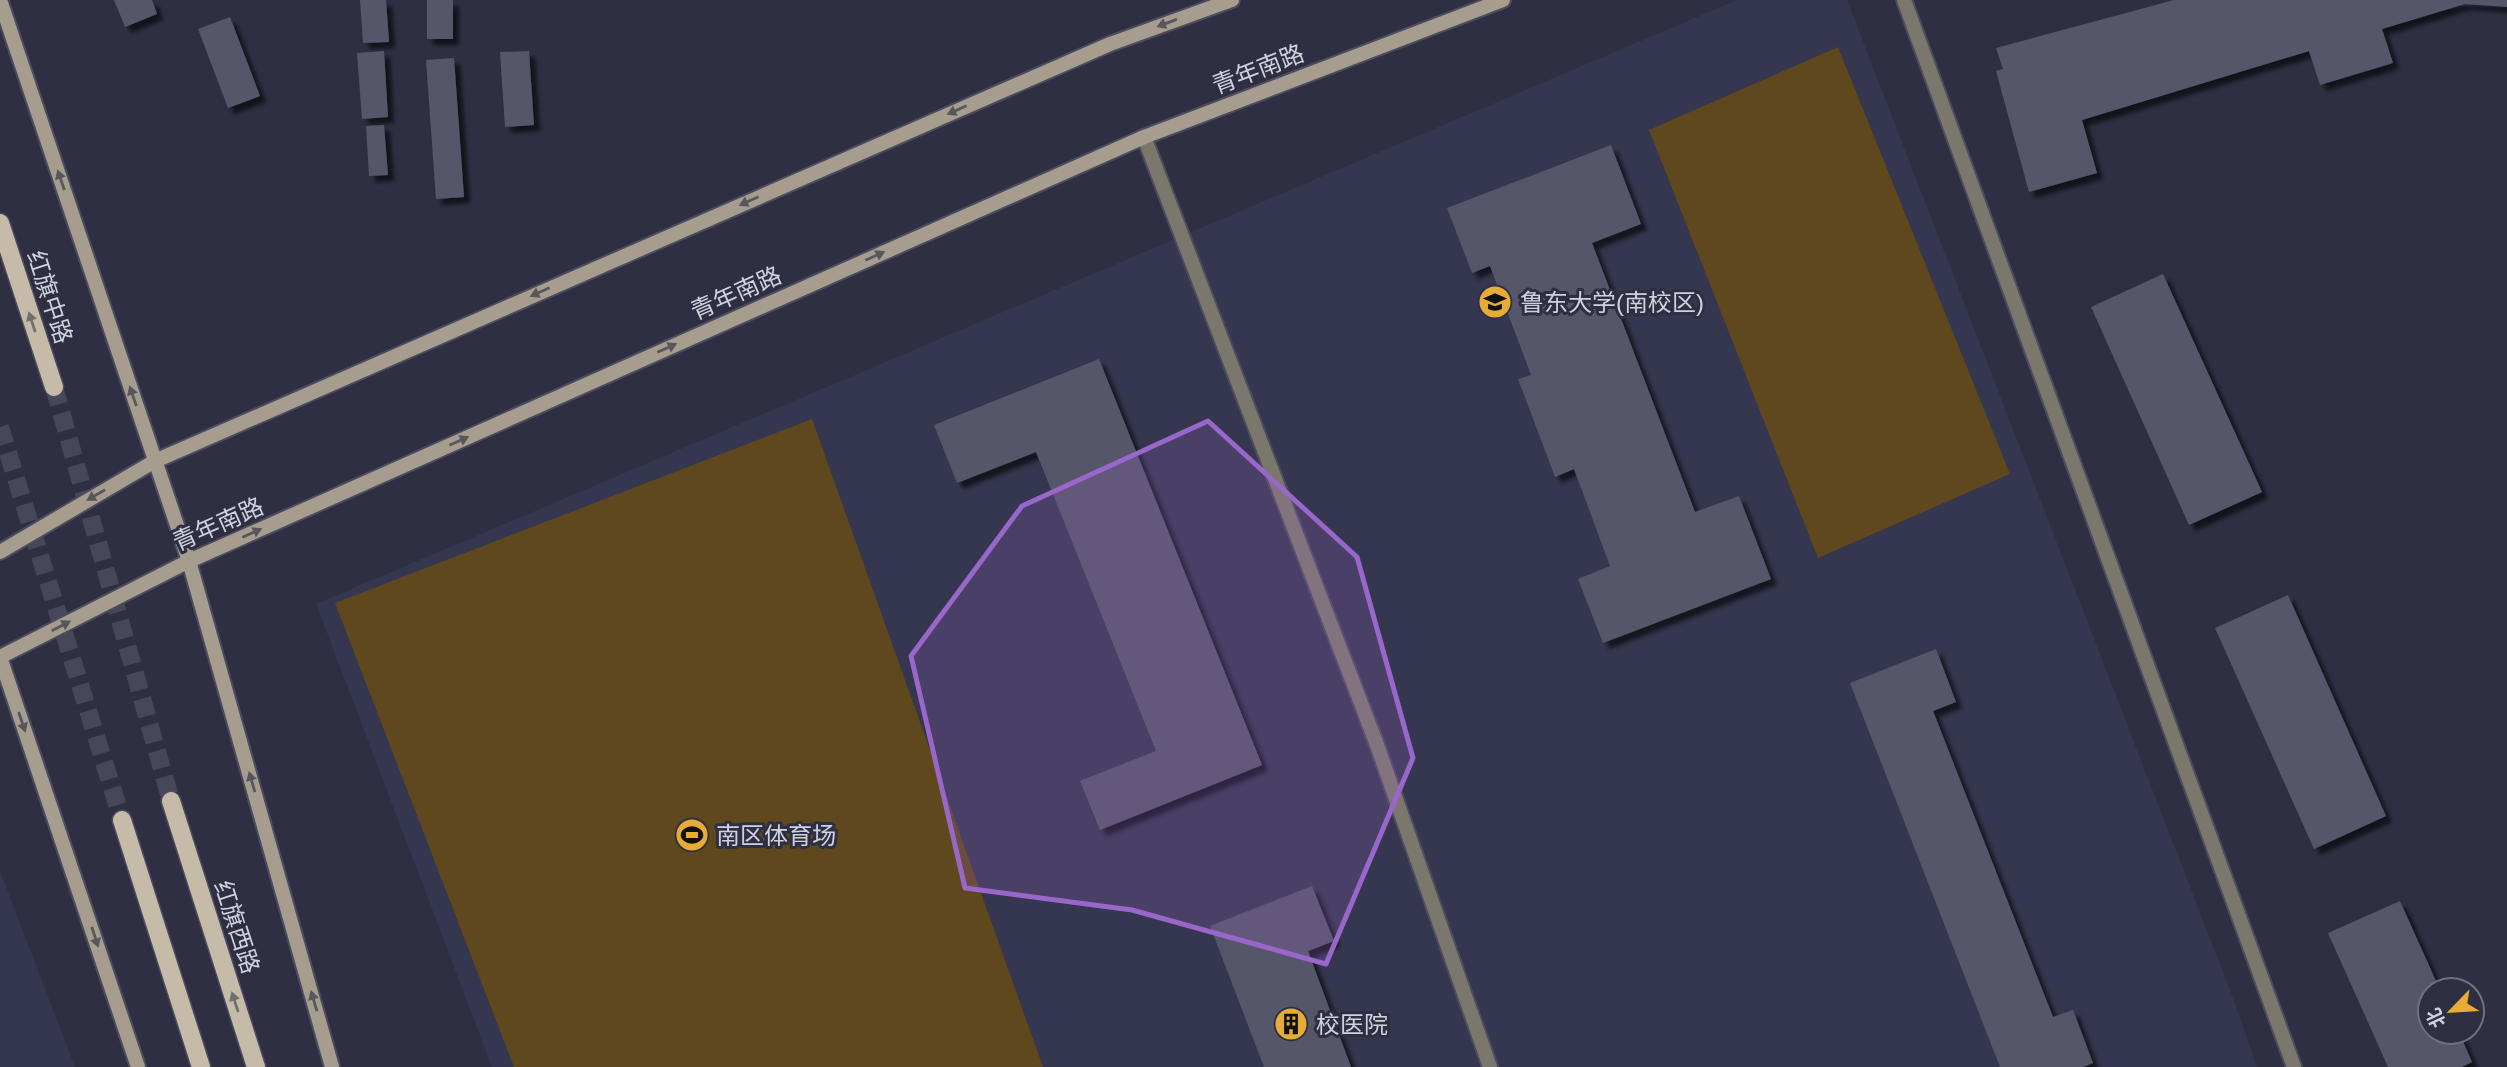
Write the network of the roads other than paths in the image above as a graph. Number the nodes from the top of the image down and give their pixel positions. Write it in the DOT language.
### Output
graph roads {
  1 [pos="0,0"];
  2 [pos="1232,0"];
  3 [pos="1503,0"];
  4 [pos="1904,0"];
  5 [pos="1144,137"];
  6 [pos="0,223"];
  7 [pos="54,387"];
  8 [pos="155,461"];
  9 [pos="0,552"];
  10 [pos="189,561"];
  11 [pos="0,657"];
  12 [pos="171,802"];
  13 [pos="122,820"];
  14 [pos="138,1067"];
  15 [pos="201,1067"];
  16 [pos="256,1067"];
  17 [pos="332,1067"];
  18 [pos="1490,1067"];
  19 [pos="2294,1067"];
  8 -- 1 [label="main road, one-way"];
  2 -- 8 [label="main road, one-way"];
  3 -- 5 [label="main road, 青年南路"];
  4 -- 19 [label="street"];
  10 -- 5 [label="main road, 青年南路, one-way"];
  5 -- 18 [label="street"];
  7 -- 6 [label="main road, 红旗中路, one-way"];
  8 -- 9 [label="main road, one-way"];
  8 -- 10 [label="main road"];
  11 -- 10 [label="main road, 青年南路, one-way"];
  17 -- 10 [label="main road, one-way"];
  11 -- 14 [label="main road, one-way"];
  16 -- 12 [label="main road, 红旗西路, one-way"];
  13 -- 15 [label="main road"];
}
